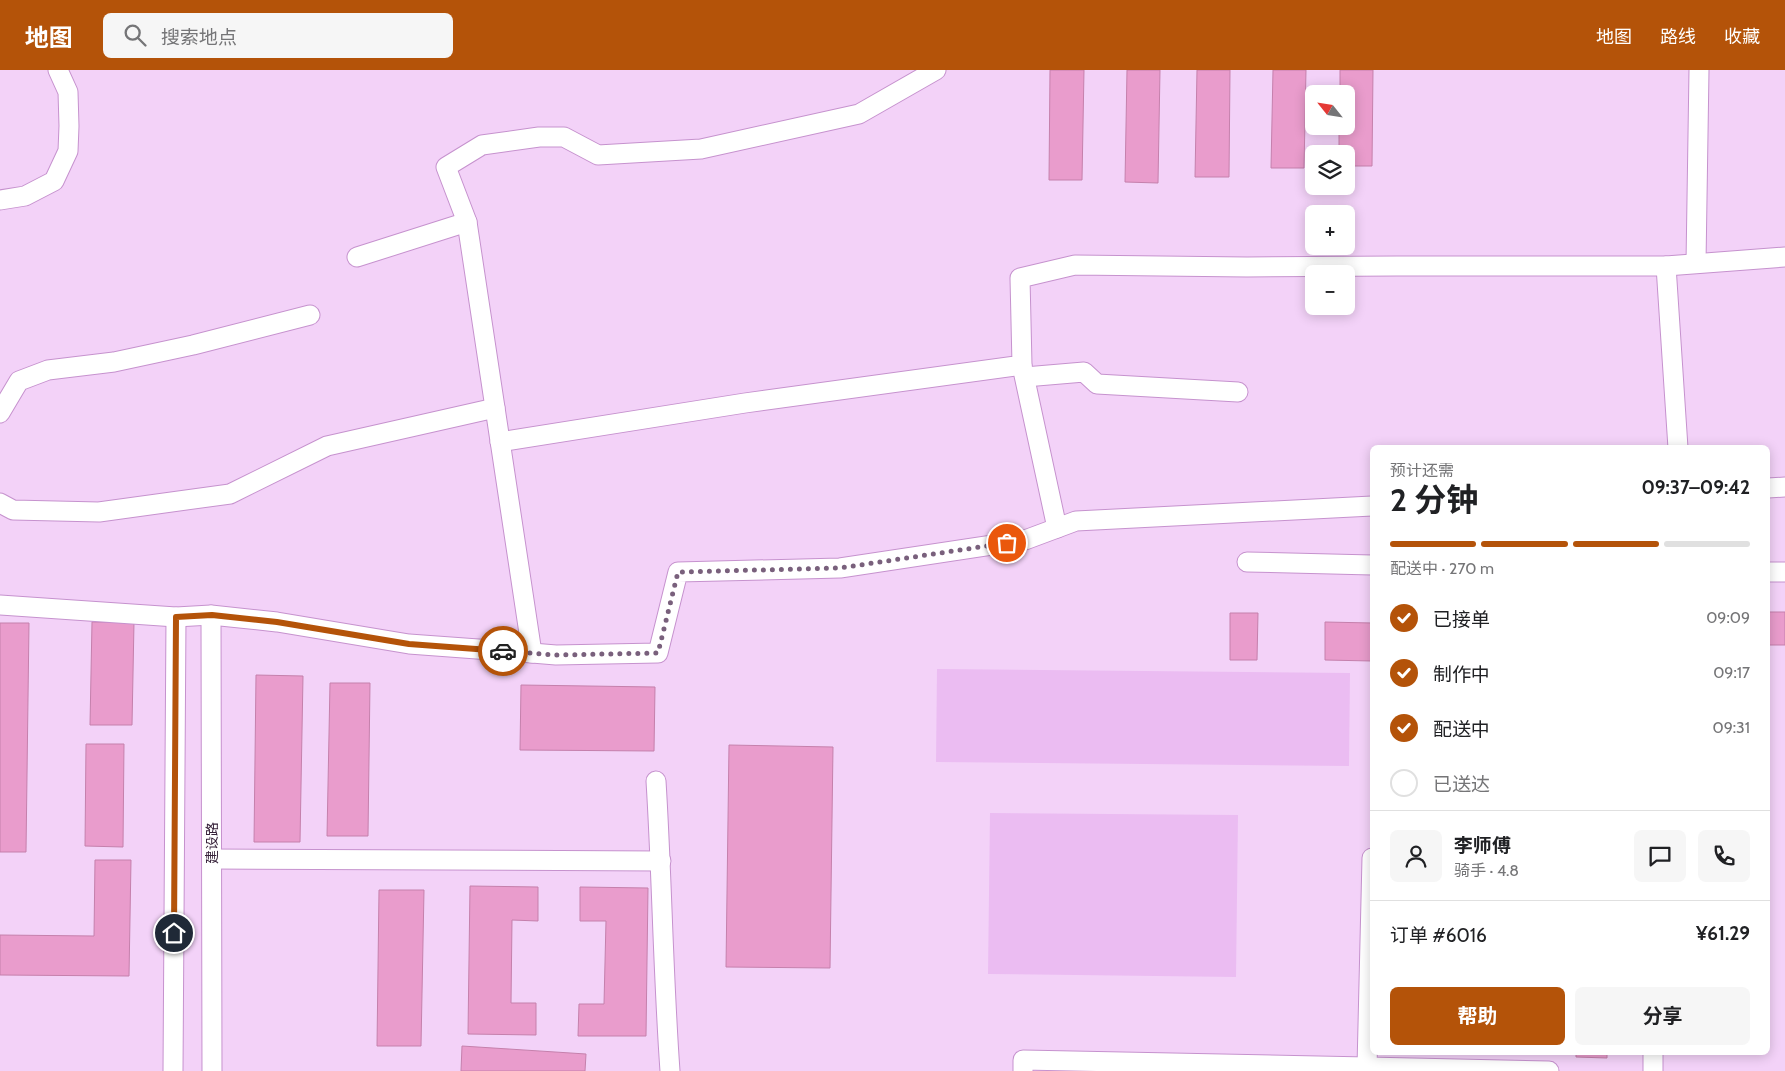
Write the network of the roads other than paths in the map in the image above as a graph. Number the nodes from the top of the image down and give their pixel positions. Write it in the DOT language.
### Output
graph roads {
  1 [pos="58,70"];
  2 [pos="936,70"];
  3 [pos="1699,70"];
  4 [pos="0,200"];
  5 [pos="467,222"];
  6 [pos="1785,256"];
  7 [pos="357,257"];
  8 [pos="1696,263"];
  9 [pos="1666,266"];
  10 [pos="310,315"];
  11 [pos="1023,371"];
  12 [pos="1238,392"];
  13 [pos="495,408"];
  14 [pos="0,413"];
  15 [pos="500,442"];
  16 [pos="1678,445"];
  17 [pos="1770,488"];
  18 [pos="1785,488"];
  19 [pos="0,503"];
  20 [pos="1370,506"];
  21 [pos="1057,528"];
  22 [pos="1248,562"];
  23 [pos="1370,565"];
  24 [pos="1770,572"];
  25 [pos="1785,572"];
  26 [pos="0,605"];
  27 [pos="212,615"];
  28 [pos="176,617"];
  29 [pos="532,653"];
  30 [pos="656,781"];
  31 [pos="212,859"];
  32 [pos="661,861"];
  33 [pos="1370,942"];
  34 [pos="1653,1055"];
  35 [pos="1023,1065"];
  36 [pos="1367,1067"];
  37 [pos="173,1071"];
  38 [pos="212,1071"];
  39 [pos="670,1071"];
  40 [pos="1549,1071"];
  41 [pos="1653,1071"];
  1 -- 4 [label="street"];
  2 -- 5 [label="street"];
  3 -- 8 [label="street"];
  5 -- 7 [label="street"];
  5 -- 13 [label="street"];
  6 -- 8 [label="street"];
  8 -- 9 [label="street"];
  9 -- 11 [label="street"];
  9 -- 16 [label="street"];
  10 -- 14 [label="street"];
  11 -- 12 [label="street"];
  11 -- 15 [label="street"];
  11 -- 21 [label="street"];
  13 -- 15 [label="street"];
  13 -- 19 [label="street"];
  15 -- 29 [label="street"];
  17 -- 18 [label="street"];
  20 -- 21 [label="street"];
  21 -- 29 [label="street"];
  22 -- 23 [label="street"];
  24 -- 25 [label="street"];
  26 -- 28 [label="street"];
  27 -- 28 [label="street"];
  27 -- 29 [label="street"];
  27 -- 31 [label="street, 建设路"];
  28 -- 37 [label="street"];
  30 -- 32 [label="street"];
  31 -- 32 [label="street"];
  31 -- 38 [label="street, 建设路"];
  32 -- 39 [label="street"];
  33 -- 36 [label="street"];
  34 -- 41 [label="street"];
  35 -- 36 [label="street"];
  36 -- 40 [label="street"];
}
